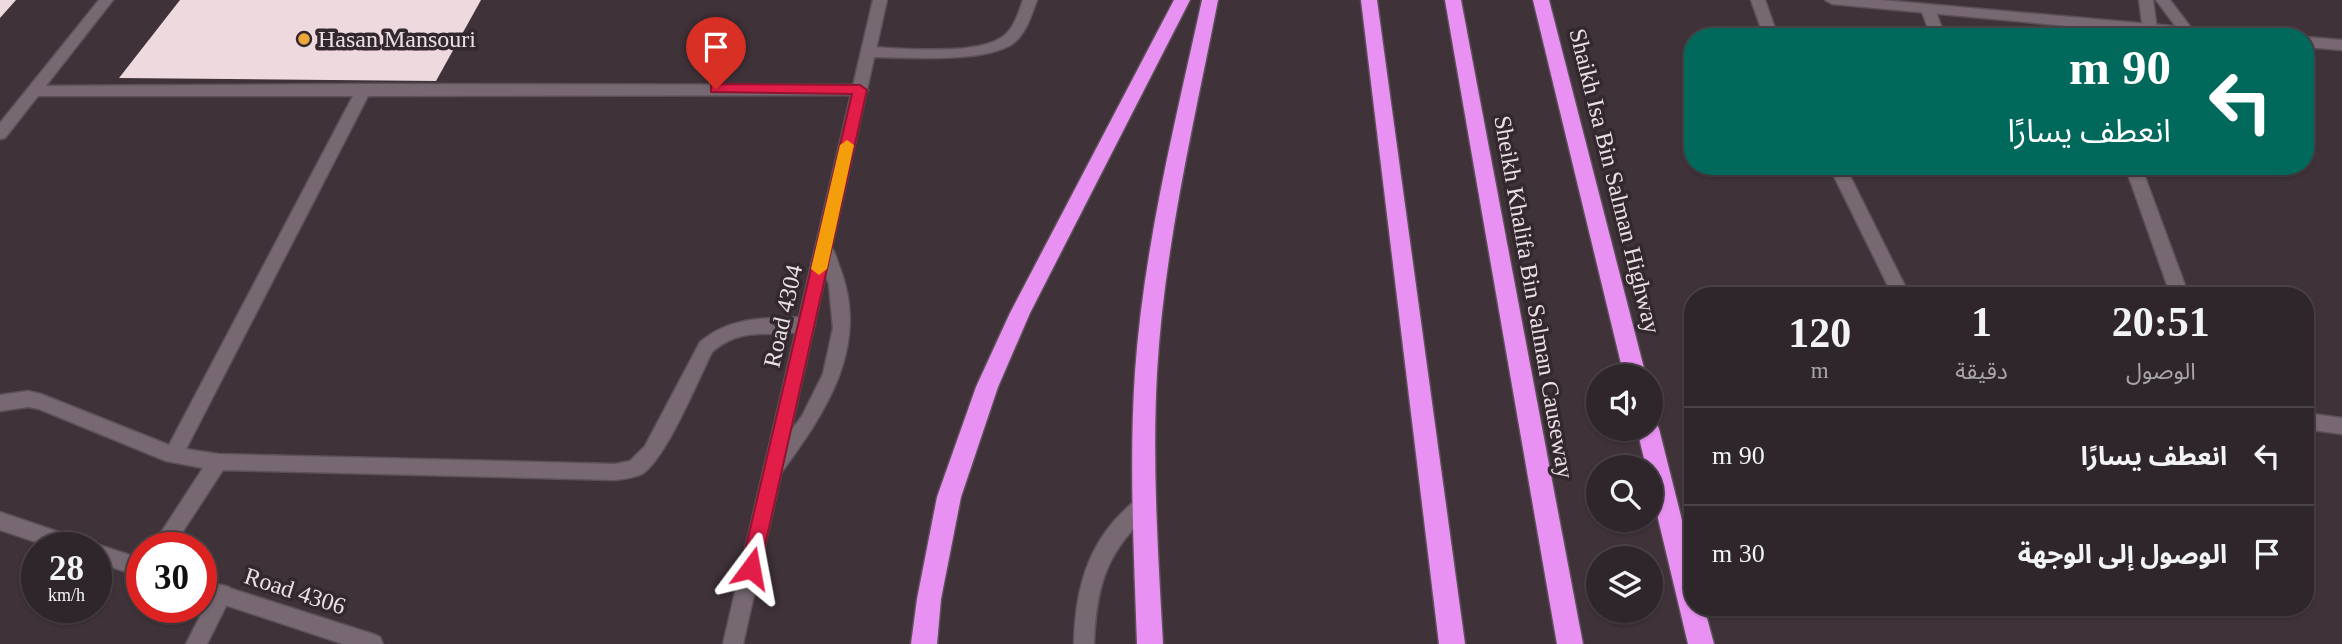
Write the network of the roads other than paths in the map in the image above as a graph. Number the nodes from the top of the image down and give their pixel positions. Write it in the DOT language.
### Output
graph roads {
  1 [pos="106,0"];
  2 [pos="880,0"];
  3 [pos="1030,0"];
  4 [pos="1182,0"];
  5 [pos="1210,0"];
  6 [pos="1369,0"];
  7 [pos="1453,0"];
  8 [pos="1541,0"];
  9 [pos="1758,0"];
  10 [pos="1832,0"];
  11 [pos="2146,0"];
  12 [pos="2163,0"];
  13 [pos="1928,9"];
  14 [pos="1768,28"];
  15 [pos="1935,28"];
  16 [pos="2064,28"];
  17 [pos="2150,28"];
  18 [pos="2184,28"];
  19 [pos="2314,43"];
  20 [pos="2342,45"];
  21 [pos="868,52"];
  22 [pos="364,89"];
  23 [pos="860,90"];
  24 [pos="34,91"];
  25 [pos="19,111"];
  26 [pos="0,122"];
  27 [pos="0,134"];
  28 [pos="1842,175"];
  29 [pos="2136,175"];
  30 [pos="824,248"];
  31 [pos="1898,287"];
  32 [pos="2177,287"];
  33 [pos="806,324"];
  34 [pos="1632,364"];
  35 [pos="0,404"];
  36 [pos="2314,422"];
  37 [pos="2342,426"];
  38 [pos="1651,441"];
  39 [pos="173,455"];
  40 [pos="218,462"];
  41 [pos="774,467"];
  42 [pos="1145,503"];
  43 [pos="0,521"];
  44 [pos="33,532"];
  45 [pos="172,532"];
  46 [pos="1684,575"];
  47 [pos="217,592"];
  48 [pos="222,594"];
  49 [pos="1694,616"];
  50 [pos="348,640"];
  51 [pos="196,644"];
  52 [pos="373,644"];
  53 [pos="733,644"];
  54 [pos="924,644"];
  55 [pos="1084,644"];
  56 [pos="1150,644"];
  57 [pos="1452,644"];
  58 [pos="1570,644"];
  59 [pos="1701,644"];
  1 -- 24 [label="street"];
  2 -- 21 [label="street, Road 4304"];
  3 -- 21 [label="street"];
  4 -- 54 [label="highway"];
  5 -- 42 [label="highway"];
  6 -- 57 [label="highway"];
  7 -- 58 [label="highway, Sheikh Khalifa Bin Salman Causeway"];
  8 -- 34 [label="highway, Shaikh Isa Bin Salman Highway"];
  9 -- 14 [label="street"];
  10 -- 13 [label="street"];
  11 -- 17 [label="street"];
  12 -- 18 [label="street"];
  13 -- 15 [label="street"];
  13 -- 16 [label="street"];
  19 -- 20 [label="street"];
  21 -- 23 [label="street, Road 4304"];
  22 -- 23 [label="street"];
  22 -- 24 [label="street"];
  22 -- 39 [label="street"];
  23 -- 30 [label="street, Road 4304"];
  24 -- 25 [label="street"];
  25 -- 26 [label="street"];
  25 -- 27 [label="street"];
  28 -- 31 [label="street"];
  29 -- 32 [label="street"];
  30 -- 33 [label="street, Road 4304"];
  30 -- 41 [label="street"];
  33 -- 40 [label="street"];
  33 -- 41 [label="street, Road 4304"];
  35 -- 39 [label="street"];
  36 -- 37 [label="street"];
  38 -- 46 [label="highway"];
  39 -- 40 [label="street"];
  40 -- 45 [label="street"];
  41 -- 53 [label="street, Road 4304"];
  42 -- 55 [label="street"];
  42 -- 56 [label="highway"];
  43 -- 44 [label="street"];
  47 -- 48 [label="street, Road 4306"];
  48 -- 50 [label="street, Road 4306"];
  48 -- 51 [label="street"];
  49 -- 59 [label="highway"];
  50 -- 52 [label="street, Road 4306"];
}
